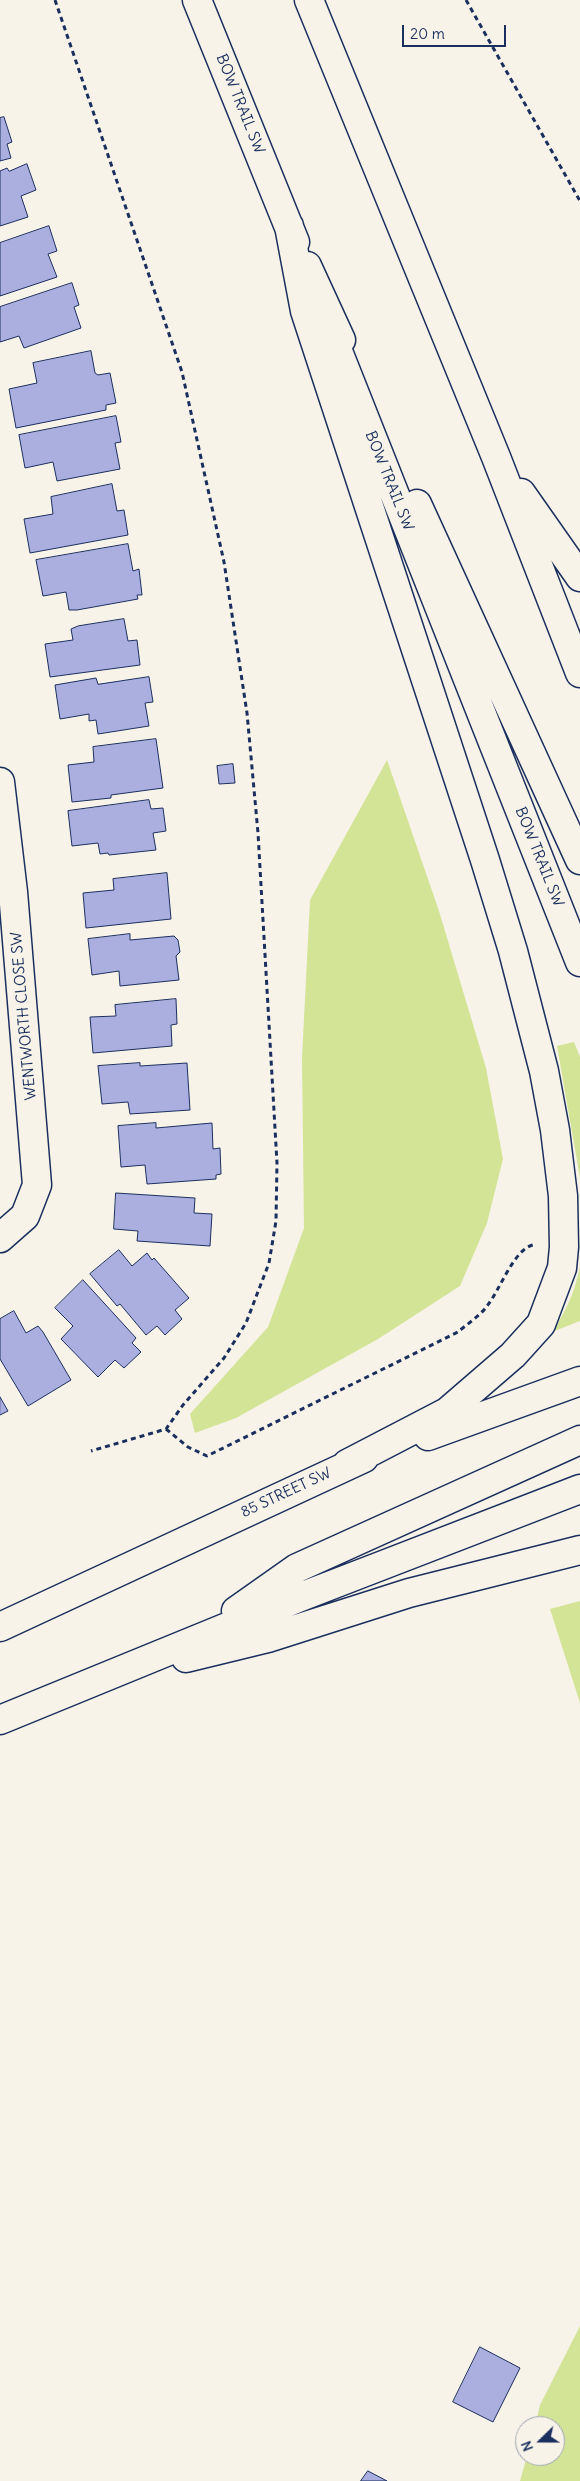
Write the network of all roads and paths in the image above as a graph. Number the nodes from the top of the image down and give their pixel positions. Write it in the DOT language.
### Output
graph roads {
  1 [pos="54,0"];
  2 [pos="197,0"];
  3 [pos="309,0"];
  4 [pos="466,0"];
  5 [pos="580,201"];
  6 [pos="288,226"];
  7 [pos="496,457"];
  8 [pos="580,577"];
  9 [pos="580,673"];
  10 [pos="0,782"];
  11 [pos="580,860"];
  12 [pos="580,962"];
  13 [pos="0,1238"];
  14 [pos="538,1244"];
  15 [pos="580,1381"];
  16 [pos="166,1429"];
  17 [pos="580,1440"];
  18 [pos="91,1451"];
  19 [pos="347,1464"];
  20 [pos="580,1489"];
  21 [pos="580,1550"];
  22 [pos="0,1627"];
  23 [pos="201,1637"];
  24 [pos="99,1678"];
  25 [pos="0,1720"];
  1 -- 16 [label="path"];
  2 -- 6 [label="main road, BOW TRAIL SW"];
  3 -- 7 [label="main road"];
  4 -- 5 [label="path"];
  6 -- 11 [label="main road"];
  6 -- 12 [label="main road, BOW TRAIL SW"];
  6 -- 19 [label="main road"];
  7 -- 8 [label="main road"];
  7 -- 9 [label="main road"];
  10 -- 13 [label="main road, WENTWORTH CLOSE SW"];
  14 -- 16 [label="path"];
  15 -- 19 [label="main road, 85 STREET SW"];
  16 -- 18 [label="path"];
  17 -- 23 [label="main road"];
  19 -- 22 [label="main road, 85 STREET SW"];
  20 -- 23 [label="main road"];
  21 -- 24 [label="main road"];
  23 -- 24 [label="main road"];
  24 -- 25 [label="main road"];
}
